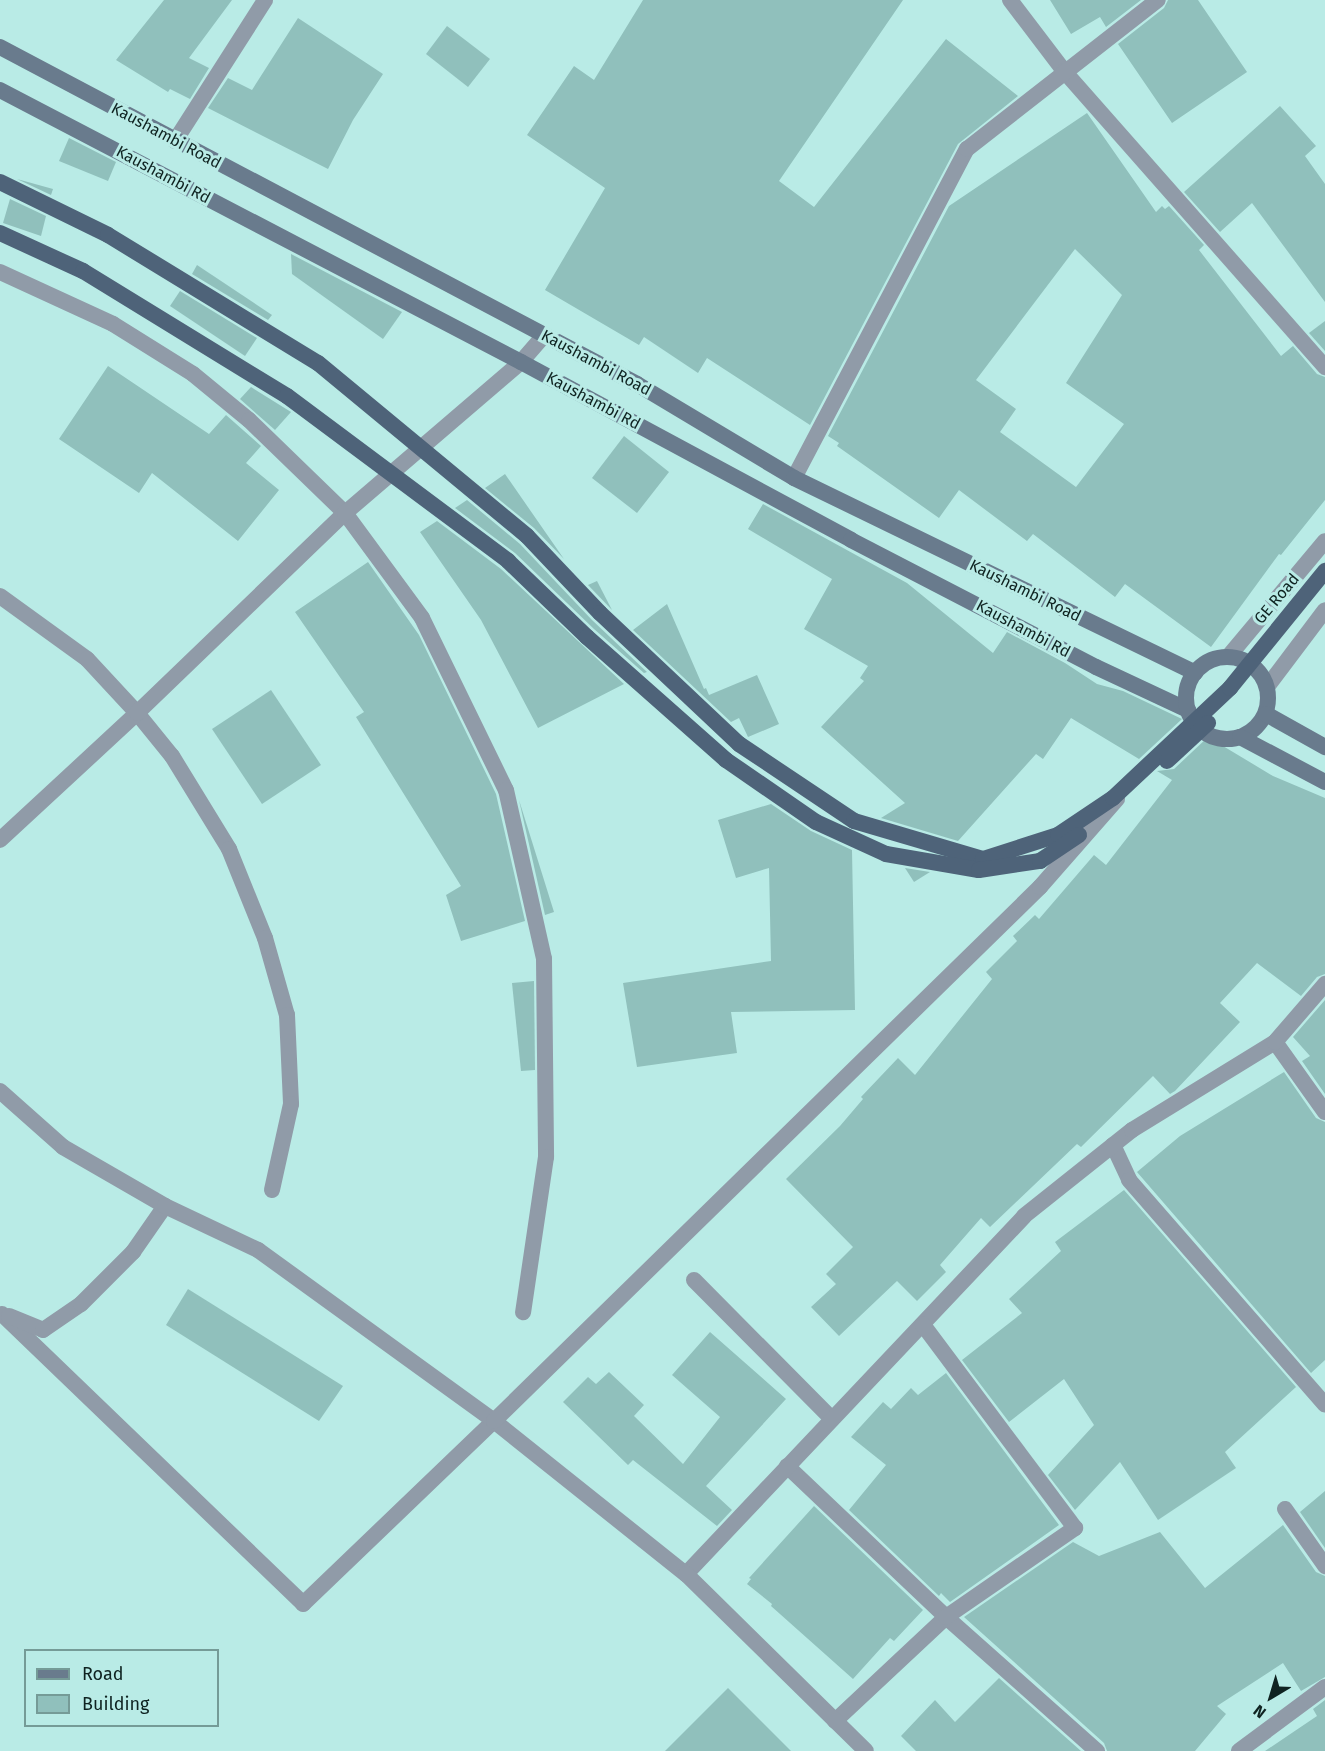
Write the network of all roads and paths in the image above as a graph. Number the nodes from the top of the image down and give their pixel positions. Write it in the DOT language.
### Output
graph roads {
  1 [pos="265,0"];
  2 [pos="1010,0"];
  3 [pos="1158,0"];
  4 [pos="0,47"];
  5 [pos="1064,71"];
  6 [pos="0,90"];
  7 [pos="175,141"];
  8 [pos="0,182"];
  9 [pos="0,233"];
  10 [pos="0,272"];
  11 [pos="544,336"];
  12 [pos="521,362"];
  13 [pos="1325,367"];
  14 [pos="794,478"];
  15 [pos="345,513"];
  16 [pos="1325,541"];
  17 [pos="1325,571"];
  18 [pos="1325,586"];
  19 [pos="0,596"];
  20 [pos="1325,609"];
  21 [pos="1228,657"];
  22 [pos="1195,673"];
  23 [pos="1267,687"];
  24 [pos="1189,712"];
  25 [pos="137,713"];
  26 [pos="1266,714"];
  27 [pos="1240,737"];
  28 [pos="1325,747"];
  29 [pos="1325,782"];
  30 [pos="0,840"];
  31 [pos="1325,984"];
  32 [pos="1275,1042"];
  33 [pos="0,1091"];
  34 [pos="1325,1112"];
  35 [pos="1113,1145"];
  36 [pos="272,1190"];
  37 [pos="165,1206"];
  38 [pos="694,1280"];
  39 [pos="523,1312"];
  40 [pos="1,1313"];
  41 [pos="923,1325"];
  42 [pos="1325,1405"];
  43 [pos="832,1419"];
  44 [pos="494,1421"];
  45 [pos="787,1466"];
  46 [pos="1285,1509"];
  47 [pos="1325,1566"];
  48 [pos="686,1574"];
  49 [pos="946,1617"];
  50 [pos="1325,1687"];
  51 [pos="835,1721"];
  52 [pos="866,1751"];
  53 [pos="1097,1751"];
  54 [pos="1239,1751"];
  1 -- 7 [label="street"];
  2 -- 5 [label="street"];
  3 -- 5 [label="street"];
  4 -- 7 [label="main road, Kaushambi Road"];
  5 -- 13 [label="street"];
  5 -- 14 [label="street"];
  6 -- 12 [label="main road, Kaushambi Rd"];
  7 -- 11 [label="main road, Kaushambi Road"];
  8 -- 17 [label="main road, bridge"];
  9 -- 18 [label="main road, bridge"];
  10 -- 15 [label="street"];
  11 -- 12 [label="street"];
  11 -- 14 [label="main road, Kaushambi Road"];
  12 -- 15 [label="street"];
  12 -- 24 [label="main road, Kaushambi Rd"];
  14 -- 22 [label="main road, Kaushambi Road"];
  15 -- 25 [label="street"];
  15 -- 39 [label="street"];
  16 -- 21 [label="street, GE Road"];
  19 -- 25 [label="street"];
  20 -- 23 [label="street"];
  21 -- 22 [label="main road"];
  21 -- 23 [label="main road"];
  22 -- 24 [label="main road"];
  23 -- 26 [label="main road"];
  24 -- 27 [label="main road"];
  24 -- 44 [label="street"];
  25 -- 30 [label="street"];
  25 -- 36 [label="street"];
  26 -- 27 [label="main road"];
  26 -- 28 [label="main road"];
  27 -- 29 [label="main road"];
  31 -- 32 [label="street"];
  32 -- 34 [label="street"];
  32 -- 35 [label="street"];
  33 -- 37 [label="street"];
  35 -- 41 [label="street"];
  35 -- 42 [label="street"];
  37 -- 40 [label="street"];
  37 -- 44 [label="street"];
  38 -- 43 [label="street"];
  40 -- 44 [label="street"];
  41 -- 43 [label="street"];
  41 -- 49 [label="street"];
  43 -- 45 [label="street"];
  44 -- 48 [label="street"];
  45 -- 48 [label="street"];
  45 -- 49 [label="street"];
  46 -- 47 [label="street"];
  48 -- 51 [label="street"];
  49 -- 51 [label="street"];
  49 -- 53 [label="street"];
  50 -- 54 [label="street"];
  51 -- 52 [label="street"];
}
